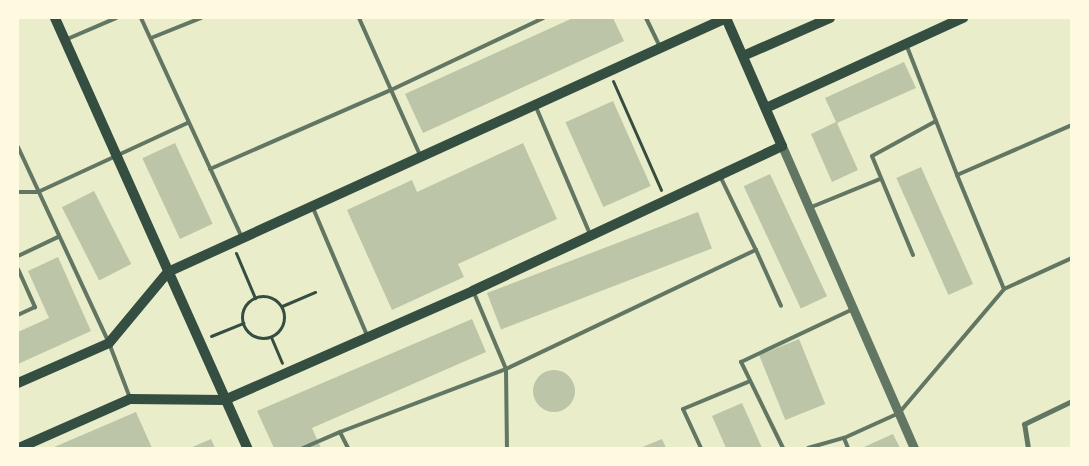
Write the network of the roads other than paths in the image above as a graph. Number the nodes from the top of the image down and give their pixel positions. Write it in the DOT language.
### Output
graph roads {
  1 [pos="55,18"];
  2 [pos="116,18"];
  3 [pos="141,18"];
  4 [pos="201,18"];
  5 [pos="359,18"];
  6 [pos="543,18"];
  7 [pos="646,18"];
  8 [pos="726,18"];
  9 [pos="830,18"];
  10 [pos="963,18"];
  11 [pos="151,38"];
  12 [pos="65,40"];
  13 [pos="906,44"];
  14 [pos="660,48"];
  15 [pos="743,56"];
  16 [pos="391,90"];
  17 [pos="536,104"];
  18 [pos="766,108"];
  19 [pos="936,121"];
  20 [pos="187,124"];
  21 [pos="1072,125"];
  22 [pos="782,146"];
  23 [pos="18,147"];
  24 [pos="117,157"];
  25 [pos="420,157"];
  26 [pos="210,169"];
  27 [pos="957,175"];
  28 [pos="720,176"];
  29 [pos="880,179"];
  30 [pos="18,192"];
  31 [pos="38,192"];
  32 [pos="312,206"];
  33 [pos="809,208"];
  34 [pos="591,235"];
  35 [pos="58,237"];
  36 [pos="242,238"];
  37 [pos="756,250"];
  38 [pos="913,255"];
  39 [pos="18,256"];
  40 [pos="1072,258"];
  41 [pos="18,269"];
  42 [pos="168,272"];
  43 [pos="1004,289"];
  44 [pos="474,291"];
  45 [pos="781,306"];
  46 [pos="853,309"];
  47 [pos="18,315"];
  48 [pos="368,338"];
  49 [pos="109,343"];
  50 [pos="506,369"];
  51 [pos="748,382"];
  52 [pos="18,383"];
  53 [pos="130,399"];
  54 [pos="225,400"];
  55 [pos="1072,401"];
  56 [pos="898,413"];
  57 [pos="340,432"];
  58 [pos="844,438"];
  59 [pos="19,448"];
  60 [pos="246,448"];
  61 [pos="303,448"];
  62 [pos="348,448"];
  63 [pos="508,448"];
  64 [pos="701,448"];
  65 [pos="783,448"];
  66 [pos="808,448"];
  67 [pos="848,448"];
  68 [pos="914,448"];
  69 [pos="1028,448"];
  1 -- 12 [label="main road"];
  2 -- 12 [label="lane"];
  3 -- 11 [label="lane"];
  4 -- 11 [label="lane"];
  5 -- 16 [label="lane"];
  6 -- 16 [label="lane"];
  7 -- 14 [label="lane"];
  8 -- 14 [label="main road"];
  8 -- 15 [label="main road"];
  9 -- 15 [label="main road"];
  10 -- 13 [label="main road"];
  11 -- 20 [label="lane"];
  12 -- 24 [label="main road"];
  13 -- 18 [label="main road"];
  13 -- 19 [label="lane"];
  14 -- 17 [label="main road"];
  15 -- 18 [label="main road"];
  16 -- 25 [label="lane"];
  16 -- 26 [label="lane"];
  17 -- 25 [label="main road"];
  17 -- 34 [label="lane"];
  18 -- 22 [label="main road"];
  19 -- 27 [label="lane"];
  19 -- 29 [label="lane"];
  20 -- 24 [label="lane"];
  20 -- 26 [label="lane"];
  21 -- 27 [label="lane"];
  22 -- 28 [label="main road"];
  22 -- 33 [label="street"];
  23 -- 31 [label="lane"];
  24 -- 31 [label="lane"];
  24 -- 42 [label="main road"];
  25 -- 32 [label="main road"];
  26 -- 36 [label="lane"];
  27 -- 43 [label="lane"];
  28 -- 34 [label="main road"];
  28 -- 37 [label="lane"];
  29 -- 33 [label="lane"];
  29 -- 38 [label="lane"];
  30 -- 31 [label="lane"];
  31 -- 35 [label="lane"];
  32 -- 36 [label="main road"];
  32 -- 48 [label="lane"];
  33 -- 46 [label="street"];
  34 -- 44 [label="main road"];
  35 -- 39 [label="lane"];
  35 -- 49 [label="lane"];
  36 -- 42 [label="main road"];
  37 -- 45 [label="lane"];
  37 -- 50 [label="lane"];
  40 -- 43 [label="lane"];
  41 -- 47 [label="lane"];
  42 -- 49 [label="main road"];
  42 -- 54 [label="main road"];
  43 -- 56 [label="lane"];
  44 -- 48 [label="main road"];
  44 -- 50 [label="lane"];
  46 -- 51 [label="lane"];
  46 -- 56 [label="street"];
  48 -- 54 [label="main road"];
  49 -- 52 [label="main road"];
  49 -- 53 [label="lane"];
  50 -- 57 [label="lane"];
  50 -- 63 [label="lane"];
  51 -- 64 [label="lane"];
  51 -- 65 [label="lane"];
  53 -- 54 [label="main road"];
  53 -- 59 [label="main road"];
  54 -- 60 [label="main road"];
  55 -- 69 [label="street"];
  56 -- 58 [label="lane"];
  56 -- 68 [label="street"];
  57 -- 61 [label="lane"];
  57 -- 62 [label="lane"];
  58 -- 66 [label="lane"];
  58 -- 67 [label="lane"];
}
